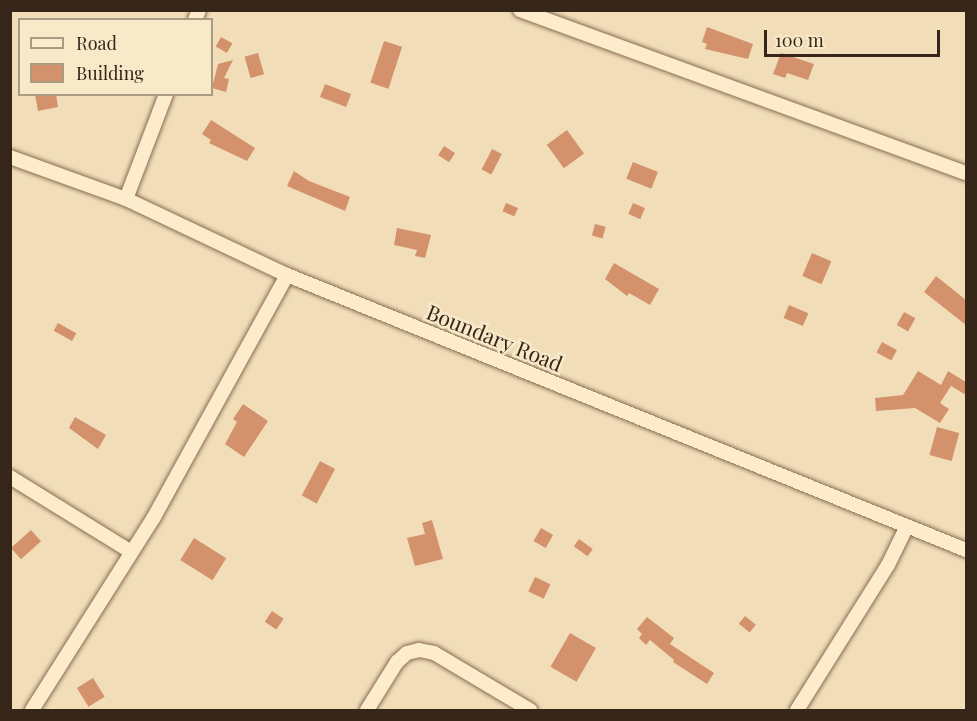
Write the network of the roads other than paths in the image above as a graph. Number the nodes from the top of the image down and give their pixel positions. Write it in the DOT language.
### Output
graph roads {
  1 [pos="520,10"];
  2 [pos="165,96"];
  3 [pos="10,157"];
  4 [pos="966,173"];
  5 [pos="126,198"];
  6 [pos="287,275"];
  7 [pos="10,477"];
  8 [pos="907,526"];
  9 [pos="966,550"];
  10 [pos="130,551"];
  11 [pos="32,711"];
  12 [pos="367,711"];
  13 [pos="530,711"];
  14 [pos="797,711"];
  1 -- 4 [label="street"];
  2 -- 5 [label="street"];
  3 -- 5 [label="street, Boundary Road"];
  5 -- 6 [label="street, Boundary Road"];
  6 -- 8 [label="street, Boundary Road"];
  6 -- 10 [label="street"];
  7 -- 10 [label="street"];
  8 -- 9 [label="street, Boundary Road"];
  8 -- 14 [label="street"];
  10 -- 11 [label="street"];
  12 -- 13 [label="street"];
}
